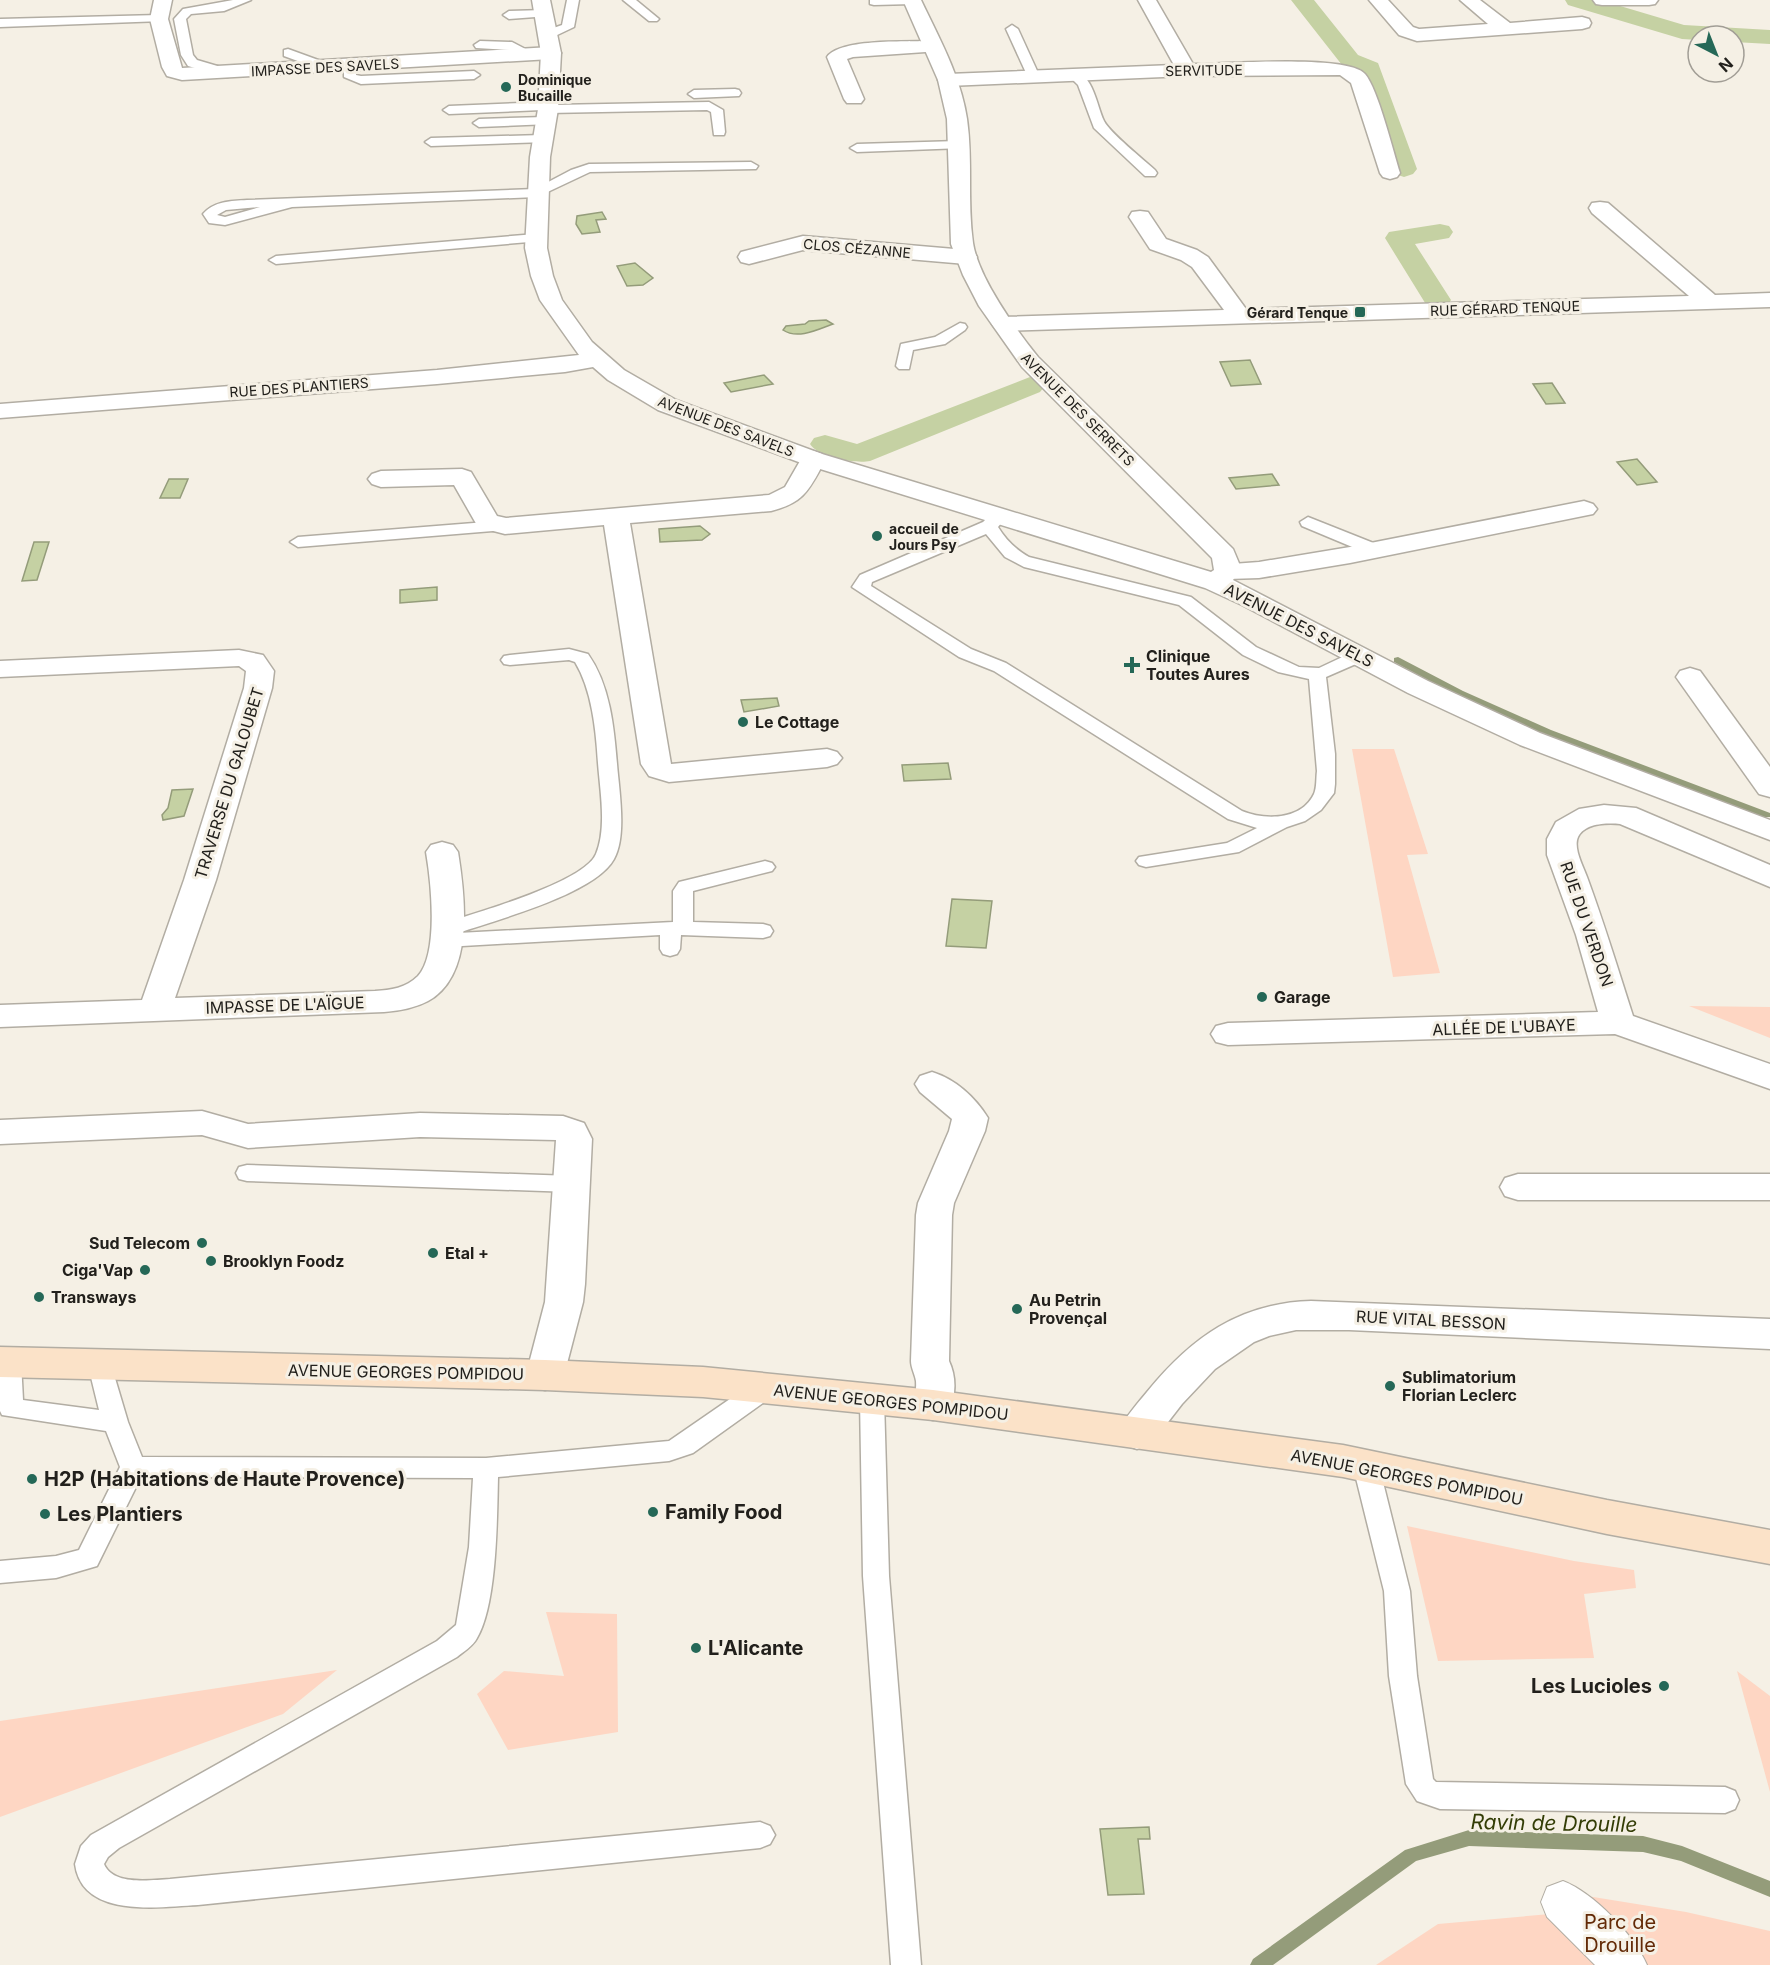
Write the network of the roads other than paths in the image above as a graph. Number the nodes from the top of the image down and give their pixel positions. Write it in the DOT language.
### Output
graph roads {
  1 [pos="245,0"];
  2 [pos="573,0"];
  3 [pos="629,0"];
  4 [pos="1147,0"];
  5 [pos="1378,0"];
  6 [pos="1469,0"];
  7 [pos="1602,0"];
  8 [pos="1649,0"];
  9 [pos="913,1"];
  10 [pos="874,2"];
  11 [pos="161,9"];
  12 [pos="54,14"];
  13 [pos="509,15"];
  14 [pos="653,19"];
  15 [pos="72,22"];
  16 [pos="0,23"];
  17 [pos="1581,23"];
  18 [pos="1012,29"];
  19 [pos="1506,29"];
  20 [pos="543,31"];
  21 [pos="480,45"];
  22 [pos="933,47"];
  23 [pos="288,53"];
  24 [pos="350,66"];
  25 [pos="328,68"];
  26 [pos="1187,70"];
  27 [pos="227,73"];
  28 [pos="1073,74"];
  29 [pos="474,75"];
  30 [pos="1033,75"];
  31 [pos="948,80"];
  32 [pos="735,93"];
  33 [pos="854,99"];
  34 [pos="449,110"];
  35 [pos="546,114"];
  36 [pos="479,123"];
  37 [pos="719,132"];
  38 [pos="431,142"];
  39 [pos="958,145"];
  40 [pos="857,148"];
  41 [pos="751,166"];
  42 [pos="1150,172"];
  43 [pos="1390,173"];
  44 [pos="536,198"];
  45 [pos="291,203"];
  46 [pos="472,205"];
  47 [pos="1600,208"];
  48 [pos="1140,217"];
  49 [pos="536,238"];
  50 [pos="749,257"];
  51 [pos="966,257"];
  52 [pos="276,260"];
  53 [pos="1770,300"];
  54 [pos="1710,302"];
  55 [pos="1240,316"];
  56 [pos="960,327"];
  57 [pos="1010,334"];
  58 [pos="597,359"];
  59 [pos="904,366"];
  60 [pos="0,411"];
  61 [pos="813,459"];
  62 [pos="381,479"];
  63 [pos="1584,509"];
  64 [pos="616,518"];
  65 [pos="995,520"];
  66 [pos="1308,522"];
  67 [pos="499,526"];
  68 [pos="298,542"];
  69 [pos="1375,550"];
  70 [pos="1221,577"];
  71 [pos="1359,656"];
  72 [pos="510,660"];
  73 [pos="0,669"];
  74 [pos="1317,674"];
  75 [pos="1690,677"];
  76 [pos="827,758"];
  77 [pos="1770,788"];
  78 [pos="1288,821"];
  79 [pos="1770,831"];
  80 [pos="442,852"];
  81 [pos="1146,861"];
  82 [pos="765,867"];
  83 [pos="1770,877"];
  84 [pos="677,928"];
  85 [pos="763,931"];
  86 [pos="447,934"];
  87 [pos="670,949"];
  88 [pos="155,1009"];
  89 [pos="0,1016"];
  90 [pos="1618,1023"];
  91 [pos="1228,1034"];
  92 [pos="1770,1077"];
  93 [pos="932,1084"];
  94 [pos="0,1132"];
  95 [pos="247,1173"];
  96 [pos="572,1184"];
  97 [pos="1770,1186"];
  98 [pos="1518,1187"];
  99 [pos="1770,1335"];
  100 [pos="5,1362"];
  101 [pos="100,1365"];
  102 [pos="545,1375"];
  103 [pos="765,1388"];
  104 [pos="872,1399"];
  105 [pos="933,1405"];
  106 [pos="115,1422"];
  107 [pos="1137,1433"];
  108 [pos="1366,1466"];
  109 [pos="133,1467"];
  110 [pos="486,1468"];
  111 [pos="1770,1547"];
  112 [pos="0,1572"];
  113 [pos="1725,1800"];
  114 [pos="760,1835"];
  115 [pos="1563,1902"];
  116 [pos="906,1965"];
  117 [pos="1624,1965"];
  1 -- 27 [label="lane"];
  2 -- 20 [label="lane"];
  3 -- 14 [label="lane"];
  4 -- 26 [label="street"];
  5 -- 19 [label="street"];
  6 -- 19 [label="street"];
  7 -- 8 [label="street"];
  9 -- 10 [label="lane"];
  9 -- 22 [label="street, AVENUE DES SERRETS"];
  11 -- 15 [label="lane"];
  11 -- 27 [label="street, IMPASSE DES SAVELS"];
  12 -- 15 [label="lane"];
  13 -- 20 [label="lane"];
  15 -- 16 [label="lane"];
  17 -- 19 [label="street"];
  18 -- 30 [label="lane"];
  20 -- 21 [label="lane"];
  20 -- 24 [label="street, IMPASSE DES SAVELS"];
  20 -- 35 [label="street, AVENUE DES SAVELS"];
  22 -- 31 [label="street, AVENUE DES SERRETS"];
  22 -- 33 [label="street"];
  23 -- 25 [label="lane"];
  24 -- 25 [label="street, IMPASSE DES SAVELS"];
  24 -- 29 [label="lane"];
  25 -- 27 [label="street, IMPASSE DES SAVELS"];
  26 -- 28 [label="street, SERVITUDE"];
  26 -- 43 [label="street, SERVITUDE"];
  28 -- 30 [label="street, SERVITUDE"];
  28 -- 42 [label="lane"];
  30 -- 31 [label="street, SERVITUDE"];
  31 -- 39 [label="street, AVENUE DES SERRETS"];
  32 -- 35 [label="lane"];
  34 -- 35 [label="lane"];
  35 -- 36 [label="lane"];
  35 -- 37 [label="lane"];
  35 -- 38 [label="lane"];
  35 -- 44 [label="street, AVENUE DES SAVELS"];
  39 -- 40 [label="lane"];
  39 -- 51 [label="street, AVENUE DES SERRETS"];
  41 -- 44 [label="lane"];
  44 -- 45 [label="lane"];
  44 -- 46 [label="lane"];
  44 -- 49 [label="street, AVENUE DES SAVELS"];
  45 -- 45 [label="lane"];
  47 -- 54 [label="street"];
  48 -- 55 [label="street"];
  49 -- 52 [label="lane"];
  49 -- 58 [label="street, AVENUE DES SAVELS"];
  50 -- 51 [label="street, CLOS CÉZANNE"];
  51 -- 57 [label="street, AVENUE DES SERRETS"];
  53 -- 54 [label="street, RUE GÉRARD TENQUE"];
  54 -- 55 [label="street, RUE GÉRARD TENQUE"];
  55 -- 57 [label="street, RUE GÉRARD TENQUE"];
  56 -- 59 [label="lane"];
  57 -- 70 [label="street, AVENUE DES SERRETS"];
  58 -- 60 [label="street, RUE DES PLANTIERS"];
  58 -- 61 [label="street, AVENUE DES SAVELS"];
  61 -- 64 [label="street, AVENUE DES SAVELS"];
  61 -- 65 [label="street, AVENUE DES SAVELS"];
  62 -- 67 [label="street"];
  63 -- 69 [label="street, AVENUE DES SAVELS"];
  64 -- 67 [label="street, AVENUE DES SAVELS"];
  64 -- 76 [label="street"];
  65 -- 70 [label="street, AVENUE DES SAVELS"];
  65 -- 74 [label="lane"];
  65 -- 78 [label="lane"];
  66 -- 69 [label="lane"];
  67 -- 68 [label="lane"];
  69 -- 70 [label="street, AVENUE DES SAVELS"];
  70 -- 71 [label="street, AVENUE DES SAVELS"];
  71 -- 74 [label="lane"];
  71 -- 79 [label="street, AVENUE DES SAVELS"];
  72 -- 86 [label="lane"];
  73 -- 88 [label="street, TRAVERSE DU GALOUBET"];
  74 -- 78 [label="lane"];
  75 -- 77 [label="street"];
  78 -- 81 [label="lane"];
  80 -- 86 [label="street, IMPASSE DE L'AÏGUE"];
  82 -- 84 [label="lane"];
  83 -- 90 [label="street, RUE DU VERDON"];
  84 -- 85 [label="lane"];
  84 -- 86 [label="lane"];
  84 -- 87 [label="lane"];
  86 -- 88 [label="street, IMPASSE DE L'AÏGUE"];
  88 -- 89 [label="street, IMPASSE DE L'AÏGUE"];
  90 -- 91 [label="street, ALLÉE DE L'UBAYE"];
  90 -- 92 [label="street, ALLÉE DE L'UBAYE"];
  93 -- 105 [label="street"];
  94 -- 96 [label="street"];
  95 -- 96 [label="lane"];
  96 -- 102 [label="street"];
  97 -- 98 [label="street"];
  99 -- 107 [label="street, RUE VITAL BESSON"];
  100 -- 101 [label="main road, AVENUE GEORGES POMPIDOU"];
  100 -- 106 [label="lane"];
  101 -- 102 [label="main road, AVENUE GEORGES POMPIDOU"];
  101 -- 106 [label="lane"];
  102 -- 103 [label="main road, AVENUE GEORGES POMPIDOU"];
  103 -- 104 [label="main road, AVENUE GEORGES POMPIDOU"];
  103 -- 110 [label="lane"];
  104 -- 105 [label="main road, AVENUE GEORGES POMPIDOU"];
  104 -- 116 [label="lane"];
  105 -- 107 [label="main road, AVENUE GEORGES POMPIDOU"];
  106 -- 109 [label="lane"];
  107 -- 108 [label="main road, AVENUE GEORGES POMPIDOU"];
  108 -- 111 [label="main road, AVENUE GEORGES POMPIDOU"];
  108 -- 113 [label="lane"];
  109 -- 110 [label="lane"];
  109 -- 112 [label="lane"];
  110 -- 114 [label="lane"];
  115 -- 117 [label="street"];
}
